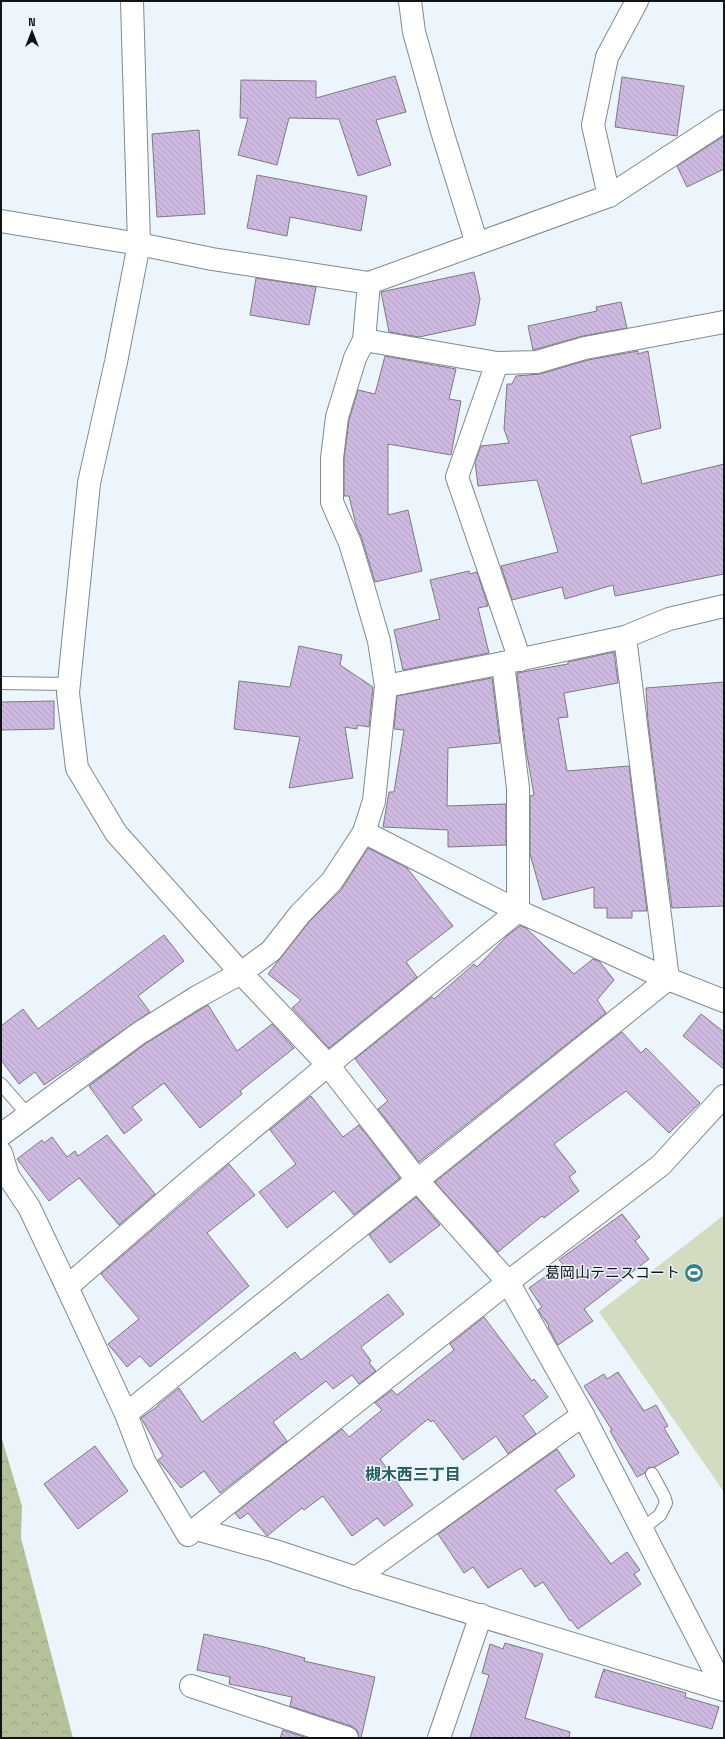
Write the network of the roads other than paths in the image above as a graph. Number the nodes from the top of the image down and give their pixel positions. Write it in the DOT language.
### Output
graph roads {
  1 [pos="132,1"];
  2 [pos="410,1"];
  3 [pos="637,1"];
  4 [pos="724,121"];
  5 [pos="609,196"];
  6 [pos="1,221"];
  7 [pos="139,244"];
  8 [pos="477,244"];
  9 [pos="369,283"];
  10 [pos="724,322"];
  11 [pos="364,340"];
  12 [pos="497,363"];
  13 [pos="724,606"];
  14 [pos="625,637"];
  15 [pos="511,662"];
  16 [pos="1,683"];
  17 [pos="68,684"];
  18 [pos="386,686"];
  19 [pos="364,832"];
  20 [pos="518,912"];
  21 [pos="241,973"];
  22 [pos="668,979"];
  23 [pos="724,1001"];
  24 [pos="328,1065"];
  25 [pos="1,1084"];
  26 [pos="724,1096"];
  27 [pos="28,1115"];
  28 [pos="1,1135"];
  29 [pos="1,1153"];
  30 [pos="418,1181"];
  31 [pos="508,1282"];
  32 [pos="67,1287"];
  33 [pos="126,1414"];
  34 [pos="583,1415"];
  35 [pos="652,1474"];
  36 [pos="196,1529"];
  37 [pos="642,1529"];
  38 [pos="356,1578"];
  39 [pos="481,1615"];
  40 [pos="191,1686"];
  41 [pos="724,1690"];
  42 [pos="347,1738"];
  43 [pos="439,1738"];
  1 -- 7 [label="street"];
  2 -- 8 [label="street"];
  3 -- 5 [label="street"];
  4 -- 5 [label="street"];
  5 -- 8 [label="street"];
  6 -- 7 [label="street"];
  7 -- 9 [label="street"];
  7 -- 17 [label="street"];
  8 -- 9 [label="street"];
  9 -- 11 [label="street"];
  10 -- 12 [label="street"];
  11 -- 12 [label="street"];
  11 -- 18 [label="street"];
  12 -- 15 [label="street"];
  13 -- 14 [label="street"];
  14 -- 15 [label="street"];
  14 -- 22 [label="street"];
  15 -- 18 [label="street"];
  15 -- 20 [label="street"];
  16 -- 17 [label="lane"];
  17 -- 21 [label="street"];
  18 -- 19 [label="street"];
  19 -- 20 [label="street"];
  19 -- 21 [label="street"];
  20 -- 22 [label="street"];
  20 -- 24 [label="street"];
  21 -- 24 [label="street"];
  21 -- 27 [label="street"];
  22 -- 23 [label="street"];
  22 -- 30 [label="street"];
  24 -- 30 [label="street"];
  24 -- 32 [label="street"];
  25 -- 27 [label="lane"];
  26 -- 31 [label="street"];
  27 -- 28 [label="street"];
  29 -- 32 [label="street"];
  30 -- 31 [label="street"];
  30 -- 33 [label="street"];
  31 -- 34 [label="street"];
  31 -- 36 [label="street"];
  32 -- 33 [label="street"];
  33 -- 36 [label="street"];
  34 -- 37 [label="street"];
  34 -- 38 [label="street"];
  35 -- 37 [label="lane"];
  36 -- 38 [label="street"];
  37 -- 41 [label="street"];
  38 -- 39 [label="street"];
  39 -- 41 [label="street"];
  39 -- 43 [label="street"];
  40 -- 42 [label="street"];
}
